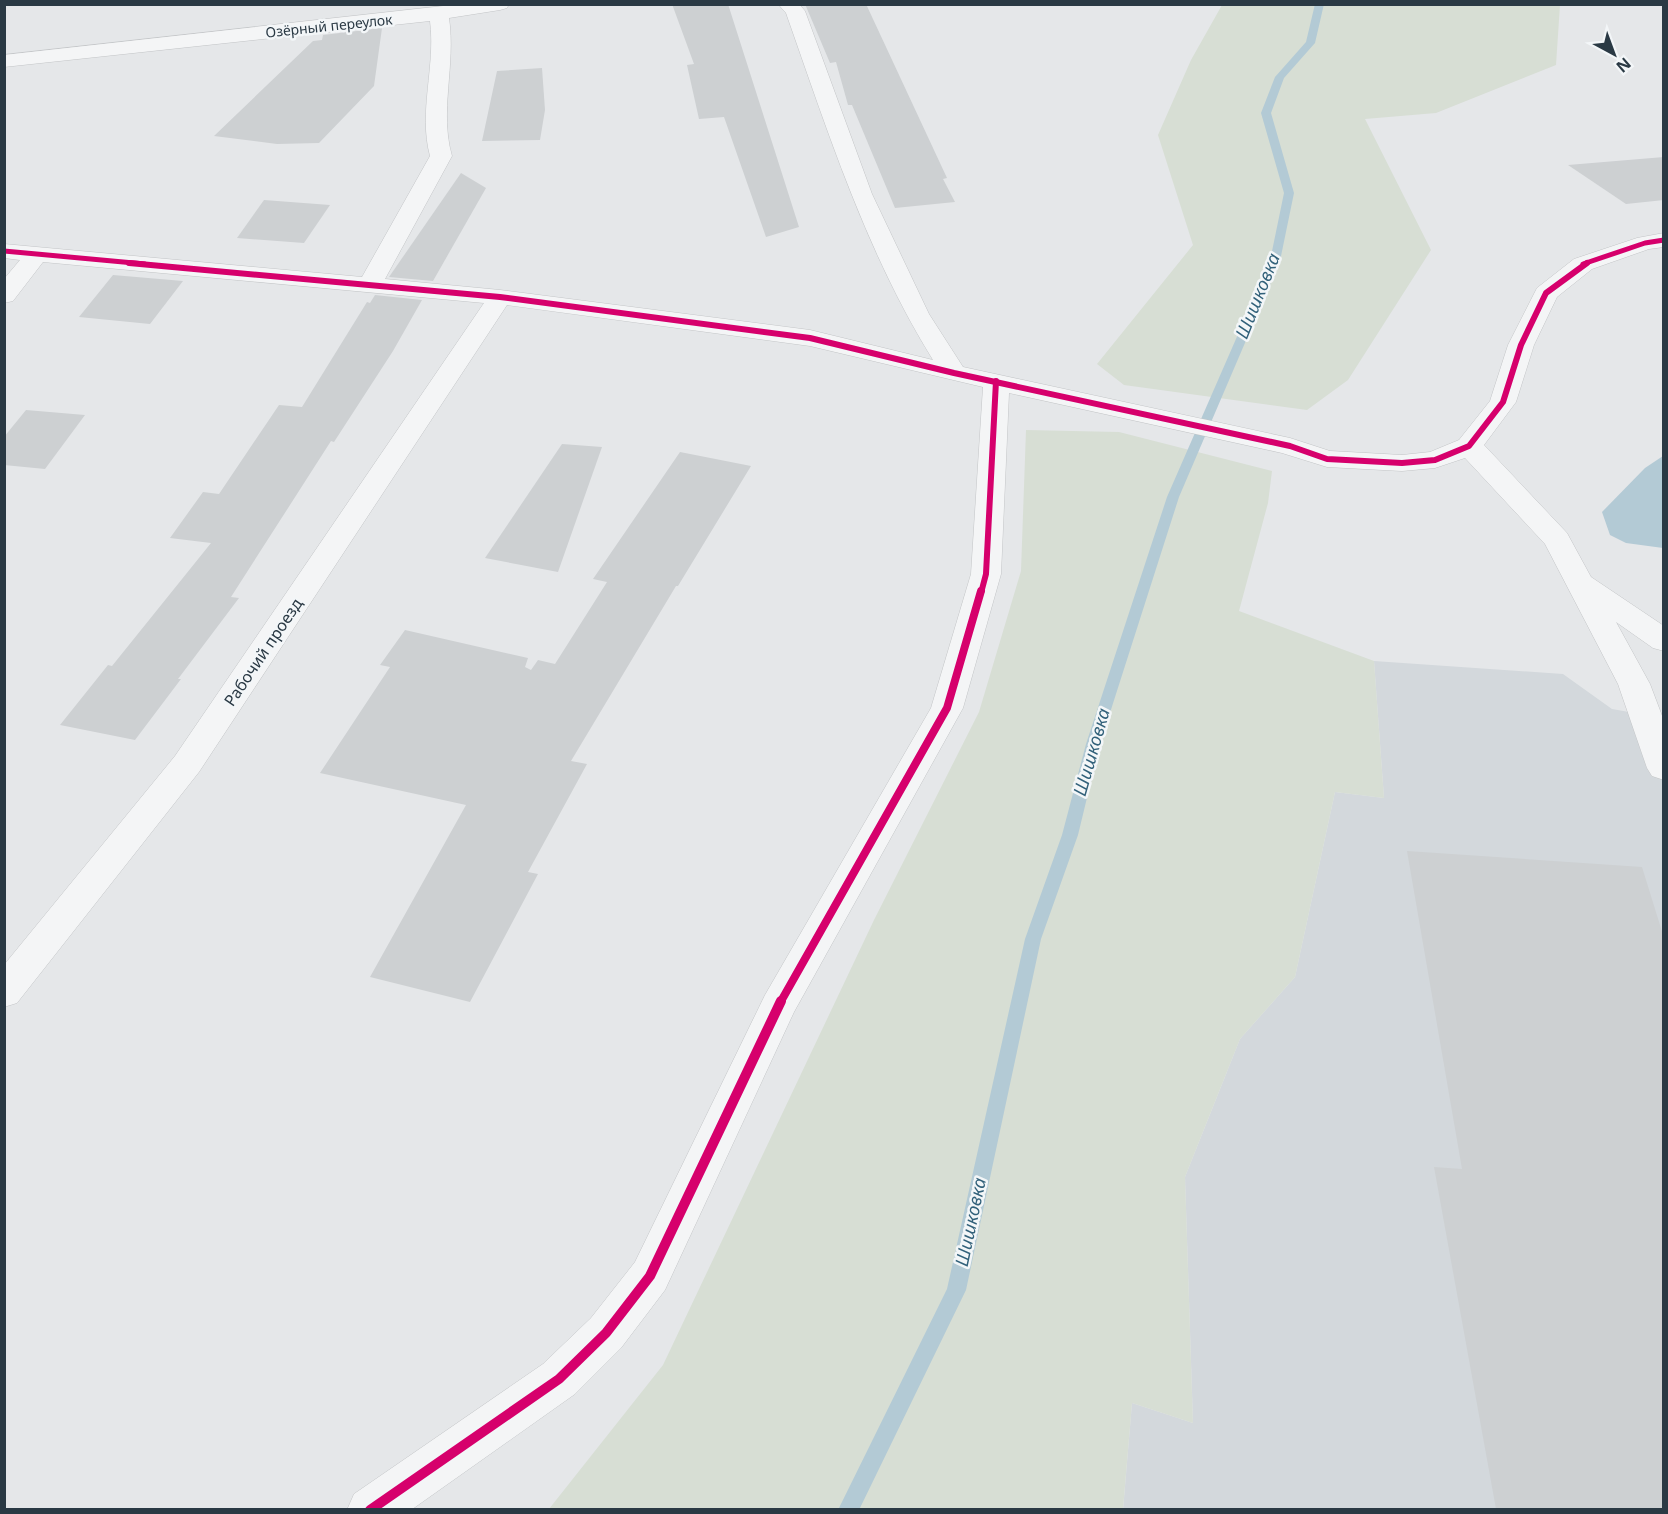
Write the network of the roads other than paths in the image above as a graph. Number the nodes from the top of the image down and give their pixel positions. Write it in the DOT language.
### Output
graph roads {
  1 [pos="501,4"];
  2 [pos="787,4"];
  3 [pos="439,14"];
  4 [pos="4,61"];
  5 [pos="1664,240"];
  6 [pos="4,251"];
  7 [pos="37,254"];
  8 [pos="371,284"];
  9 [pos="4,296"];
  10 [pos="500,297"];
  11 [pos="954,373"];
  12 [pos="996,381"];
  13 [pos="1469,446"];
  14 [pos="1579,581"];
  15 [pos="1664,641"];
  16 [pos="1664,768"];
  17 [pos="4,992"];
  18 [pos="370,1509"];
  1 -- 3 [label="street, Озёрный переулок"];
  2 -- 11 [label="street"];
  3 -- 4 [label="street, Озёрный переулок"];
  3 -- 8 [label="street"];
  5 -- 13 [label="street"];
  6 -- 7 [label="street"];
  7 -- 8 [label="street"];
  7 -- 9 [label="street"];
  8 -- 10 [label="street"];
  10 -- 11 [label="street"];
  10 -- 17 [label="street, Рабочий проезд"];
  11 -- 12 [label="street"];
  12 -- 13 [label="street"];
  12 -- 18 [label="street"];
  13 -- 14 [label="street"];
  14 -- 15 [label="street"];
  14 -- 16 [label="street"];
}
